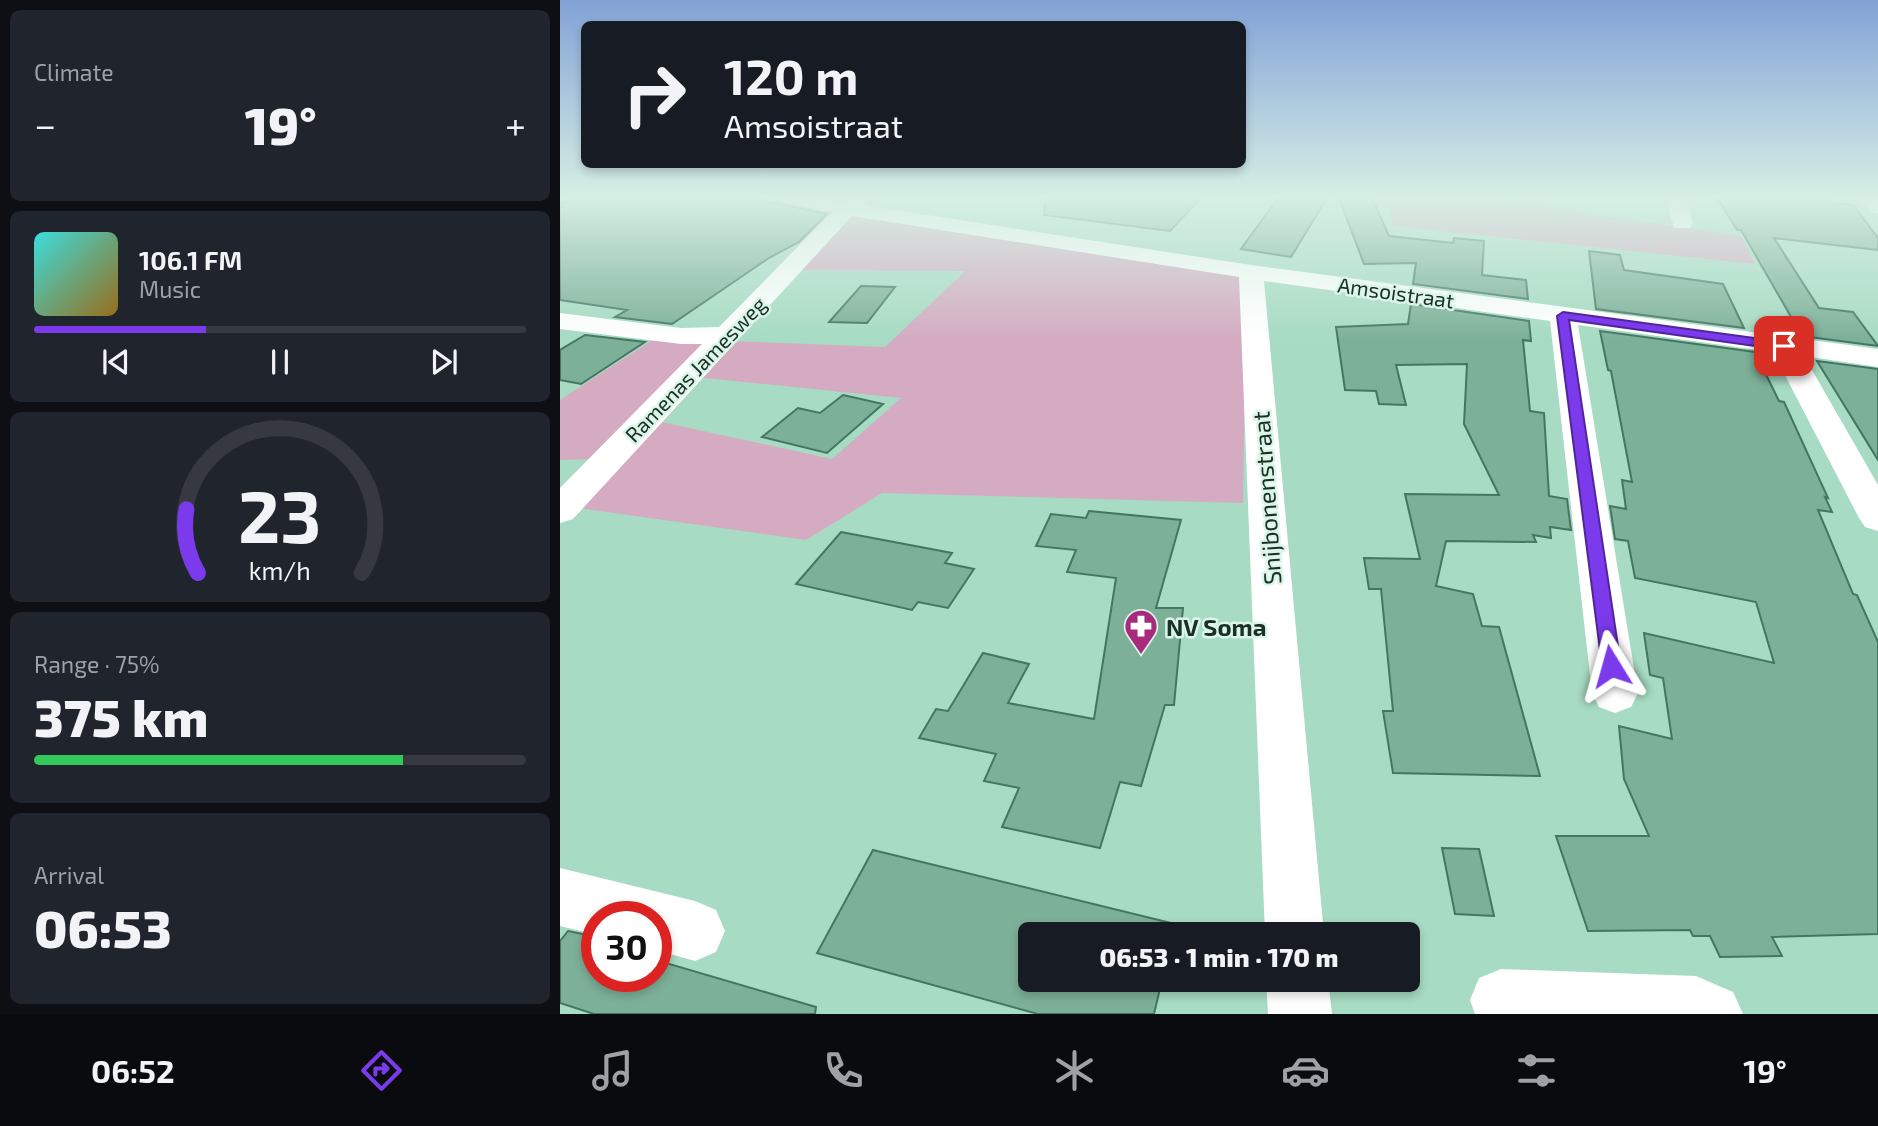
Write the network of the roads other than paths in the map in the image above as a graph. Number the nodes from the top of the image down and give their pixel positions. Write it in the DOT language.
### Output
graph roads {
  1 [pos="813,245"];
  2 [pos="1095,245"];
  3 [pos="1251,272"];
  4 [pos="1563,316"];
  5 [pos="560,321"];
  6 [pos="726,335"];
  7 [pos="1784,346"];
  8 [pos="1878,358"];
  9 [pos="560,510"];
  10 [pos="1878,517"];
  11 [pos="1615,693"];
  12 [pos="560,897"];
  13 [pos="581,902"];
  14 [pos="1293,922"];
  15 [pos="1298,992"];
  16 [pos="1501,1000"];
  17 [pos="1300,1014"];
  18 [pos="1712,1014"];
  1 -- 6 [label="street, Ramenas Jamesweg"];
  2 -- 3 [label="street, Amsoistraat"];
  3 -- 4 [label="street, Amsoistraat"];
  3 -- 14 [label="street, Snijbonenstraat"];
  4 -- 7 [label="street, Amsoistraat"];
  4 -- 11 [label="street"];
  5 -- 6 [label="street"];
  6 -- 9 [label="street, Ramenas Jamesweg"];
  7 -- 8 [label="street, Amsoistraat"];
  7 -- 10 [label="street"];
  12 -- 13 [label="street"];
  15 -- 17 [label="street"];
  16 -- 18 [label="street"];
}
